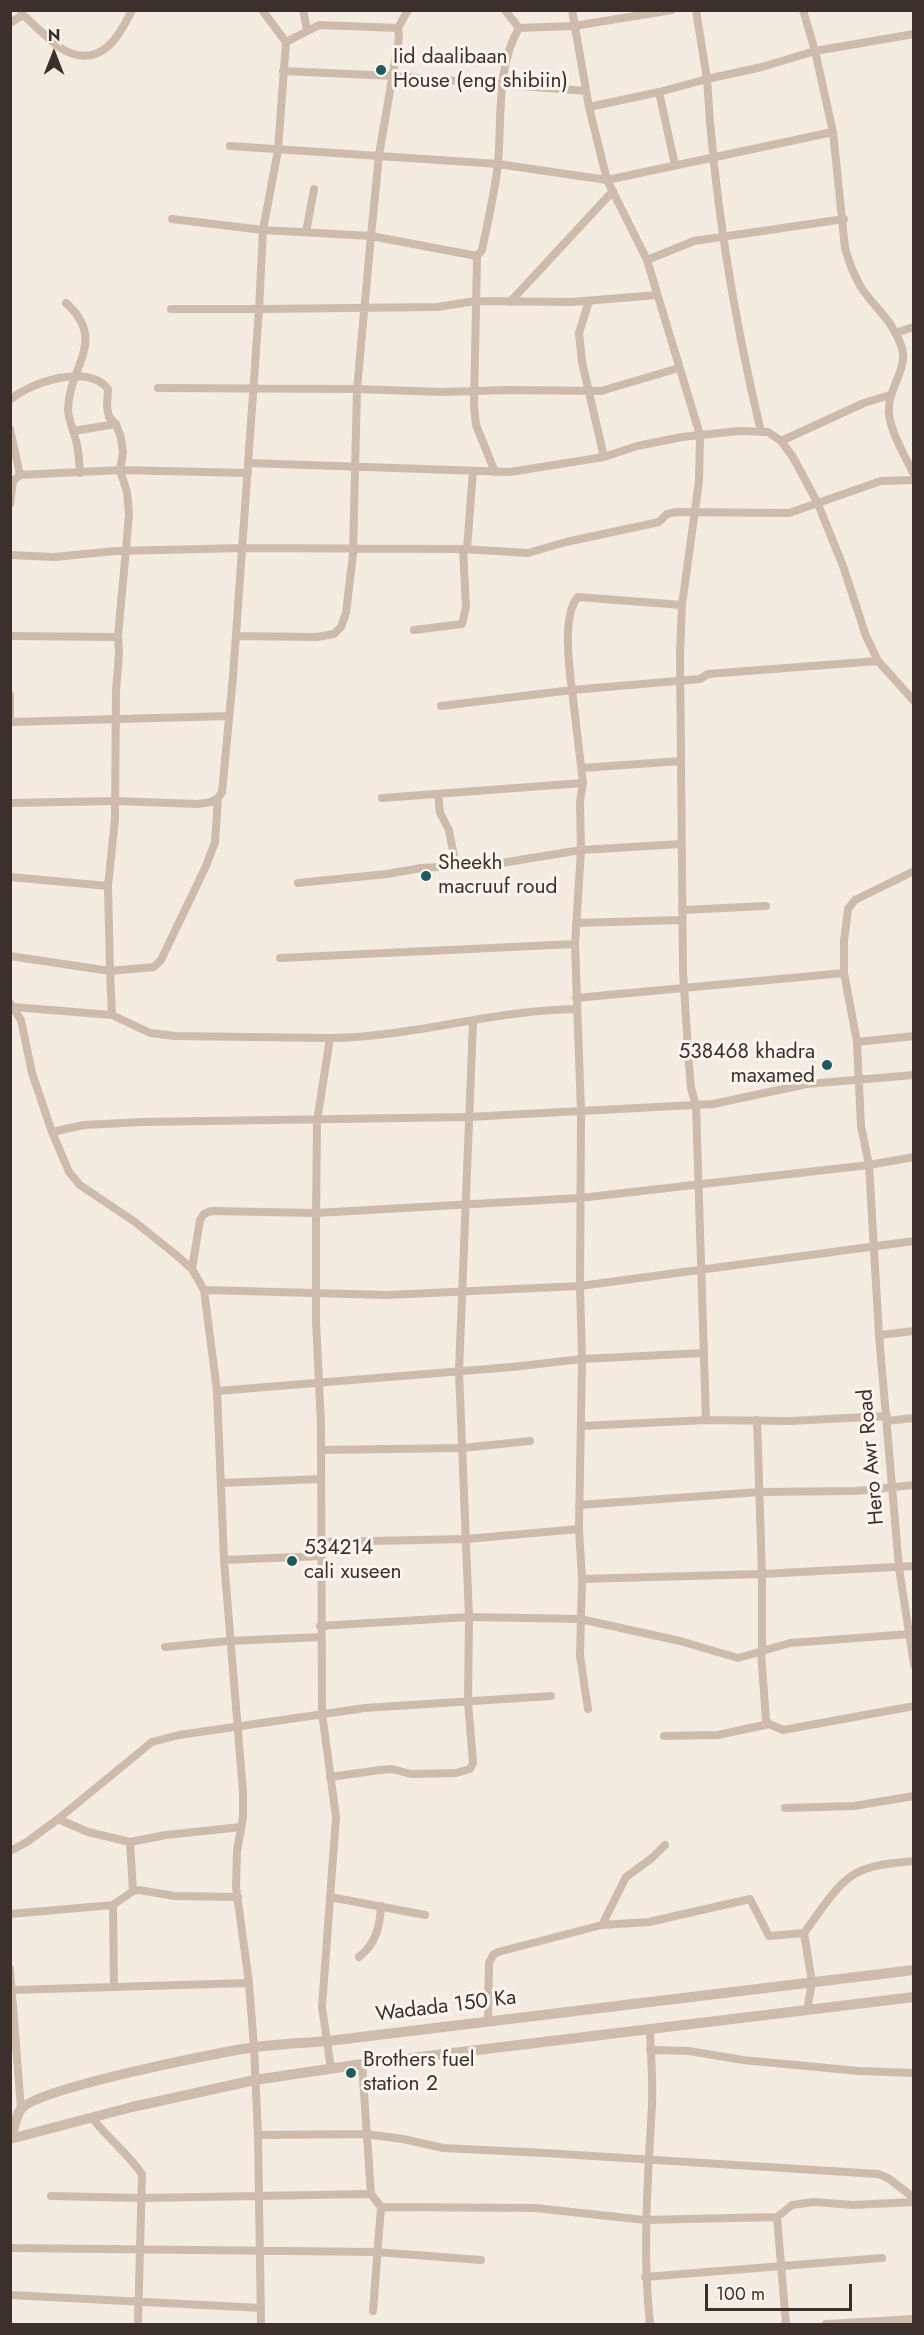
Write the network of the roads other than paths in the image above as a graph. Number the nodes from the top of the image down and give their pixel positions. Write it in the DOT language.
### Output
graph roads {
  1 [pos="132,10"];
  2 [pos="262,10"];
  3 [pos="303,10"];
  4 [pos="408,10"];
  5 [pos="505,10"];
  6 [pos="572,10"];
  7 [pos="672,10"];
  8 [pos="696,10"];
  9 [pos="803,10"];
  10 [pos="21,13"];
  11 [pos="10,23"];
  12 [pos="574,26"];
  13 [pos="398,28"];
  14 [pos="519,28"];
  15 [pos="307,30"];
  16 [pos="914,34"];
  17 [pos="286,42"];
  18 [pos="815,51"];
  19 [pos="283,71"];
  20 [pos="393,76"];
  21 [pos="706,79"];
  22 [pos="502,84"];
  23 [pos="586,91"];
  24 [pos="659,92"];
  25 [pos="589,107"];
  26 [pos="833,132"];
  27 [pos="230,146"];
  28 [pos="278,150"];
  29 [pos="379,155"];
  30 [pos="713,157"];
  31 [pos="498,164"];
  32 [pos="675,165"];
  33 [pos="607,180"];
  34 [pos="314,189"];
  35 [pos="613,191"];
  36 [pos="172,219"];
  37 [pos="844,219"];
  38 [pos="263,230"];
  39 [pos="306,232"];
  40 [pos="371,236"];
  41 [pos="722,237"];
  42 [pos="477,256"];
  43 [pos="647,260"];
  44 [pos="657,295"];
  45 [pos="475,301"];
  46 [pos="589,301"];
  47 [pos="510,302"];
  48 [pos="66,303"];
  49 [pos="365,306"];
  50 [pos="171,309"];
  51 [pos="259,309"];
  52 [pos="914,327"];
  53 [pos="895,333"];
  54 [pos="679,368"];
  55 [pos="74,376"];
  56 [pos="158,388"];
  57 [pos="357,389"];
  58 [pos="253,390"];
  59 [pos="587,390"];
  60 [pos="474,392"];
  61 [pos="890,394"];
  62 [pos="10,400"];
  63 [pos="116,424"];
  64 [pos="10,429"];
  65 [pos="73,431"];
  66 [pos="760,432"];
  67 [pos="700,435"];
  68 [pos="781,441"];
  69 [pos="604,457"];
  70 [pos="355,467"];
  71 [pos="248,468"];
  72 [pos="120,470"];
  73 [pos="473,471"];
  74 [pos="495,472"];
  75 [pos="80,473"];
  76 [pos="20,475"];
  77 [pos="914,475"];
  78 [pos="914,480"];
  79 [pos="10,504"];
  80 [pos="818,504"];
  81 [pos="696,511"];
  82 [pos="242,548"];
  83 [pos="353,548"];
  84 [pos="465,549"];
  85 [pos="125,551"];
  86 [pos="10,555"];
  87 [pos="682,605"];
  88 [pos="414,630"];
  89 [pos="10,636"];
  90 [pos="236,636"];
  91 [pos="118,637"];
  92 [pos="878,661"];
  93 [pos="680,681"];
  94 [pos="572,690"];
  95 [pos="10,695"];
  96 [pos="914,700"];
  97 [pos="441,706"];
  98 [pos="229,716"];
  99 [pos="10,717"];
  100 [pos="116,718"];
  101 [pos="10,722"];
  102 [pos="681,761"];
  103 [pos="582,768"];
  104 [pos="583,783"];
  105 [pos="438,794"];
  106 [pos="218,798"];
  107 [pos="382,798"];
  108 [pos="114,801"];
  109 [pos="10,803"];
  110 [pos="681,844"];
  111 [pos="581,850"];
  112 [pos="456,867"];
  113 [pos="914,871"];
  114 [pos="10,877"];
  115 [pos="298,883"];
  116 [pos="108,886"];
  117 [pos="765,906"];
  118 [pos="682,915"];
  119 [pos="576,923"];
  120 [pos="575,944"];
  121 [pos="10,956"];
  122 [pos="280,958"];
  123 [pos="110,971"];
  124 [pos="844,973"];
  125 [pos="684,988"];
  126 [pos="576,998"];
  127 [pos="12,1005"];
  128 [pos="577,1009"];
  129 [pos="112,1015"];
  130 [pos="473,1022"];
  131 [pos="914,1036"];
  132 [pos="330,1038"];
  133 [pos="857,1042"];
  134 [pos="914,1075"];
  135 [pos="858,1080"];
  136 [pos="696,1105"];
  137 [pos="581,1112"];
  138 [pos="468,1117"];
  139 [pos="317,1121"];
  140 [pos="52,1132"];
  141 [pos="914,1157"];
  142 [pos="869,1165"];
  143 [pos="698,1186"];
  144 [pos="580,1198"];
  145 [pos="466,1205"];
  146 [pos="316,1213"];
  147 [pos="914,1241"];
  148 [pos="873,1246"];
  149 [pos="192,1269"];
  150 [pos="701,1271"];
  151 [pos="580,1286"];
  152 [pos="204,1290"];
  153 [pos="462,1292"];
  154 [pos="316,1293"];
  155 [pos="914,1331"];
  156 [pos="879,1335"];
  157 [pos="703,1353"];
  158 [pos="582,1359"];
  159 [pos="459,1371"];
  160 [pos="318,1382"];
  161 [pos="217,1391"];
  162 [pos="914,1418"];
  163 [pos="887,1419"];
  164 [pos="706,1420"];
  165 [pos="757,1420"];
  166 [pos="582,1426"];
  167 [pos="530,1441"];
  168 [pos="462,1448"];
  169 [pos="321,1450"];
  170 [pos="321,1479"];
  171 [pos="221,1483"];
  172 [pos="914,1485"];
  173 [pos="892,1488"];
  174 [pos="759,1492"];
  175 [pos="579,1505"];
  176 [pos="579,1529"];
  177 [pos="466,1539"];
  178 [pos="321,1542"];
  179 [pos="322,1556"];
  180 [pos="224,1560"];
  181 [pos="914,1566"];
  182 [pos="899,1568"];
  183 [pos="762,1574"];
  184 [pos="582,1579"];
  185 [pos="469,1617"];
  186 [pos="580,1619"];
  187 [pos="911,1622"];
  188 [pos="320,1626"];
  189 [pos="910,1634"];
  190 [pos="321,1637"];
  191 [pos="229,1641"];
  192 [pos="165,1647"];
  193 [pos="761,1650"];
  194 [pos="914,1665"];
  195 [pos="551,1696"];
  196 [pos="468,1702"];
  197 [pos="914,1706"];
  198 [pos="588,1709"];
  199 [pos="322,1713"];
  200 [pos="769,1724"];
  201 [pos="237,1726"];
  202 [pos="664,1736"];
  203 [pos="330,1776"];
  204 [pos="914,1796"];
  205 [pos="785,1808"];
  206 [pos="58,1819"];
  207 [pos="241,1827"];
  208 [pos="130,1842"];
  209 [pos="665,1845"];
  210 [pos="10,1851"];
  211 [pos="914,1860"];
  212 [pos="133,1891"];
  213 [pos="238,1897"];
  214 [pos="330,1898"];
  215 [pos="113,1905"];
  216 [pos="381,1906"];
  217 [pos="10,1914"];
  218 [pos="425,1915"];
  219 [pos="602,1925"];
  220 [pos="804,1933"];
  221 [pos="359,1957"];
  222 [pos="10,1969"];
  223 [pos="914,1970"];
  224 [pos="812,1982"];
  225 [pos="249,1983"];
  226 [pos="114,1987"];
  227 [pos="12,1990"];
  228 [pos="914,1997"];
  229 [pos="807,2011"];
  230 [pos="488,2022"];
  231 [pos="650,2031"];
  232 [pos="328,2041"];
  233 [pos="254,2048"];
  234 [pos="651,2050"];
  235 [pos="362,2064"];
  236 [pos="331,2069"];
  237 [pos="914,2073"];
  238 [pos="255,2080"];
  239 [pos="21,2109"];
  240 [pos="92,2118"];
  241 [pos="365,2134"];
  242 [pos="258,2135"];
  243 [pos="10,2139"];
  244 [pos="649,2160"];
  245 [pos="371,2194"];
  246 [pos="51,2196"];
  247 [pos="258,2197"];
  248 [pos="142,2198"];
  249 [pos="914,2200"];
  250 [pos="381,2207"];
  251 [pos="777,2217"];
  252 [pos="645,2220"];
  253 [pos="10,2248"];
  254 [pos="140,2250"];
  255 [pos="259,2252"];
  256 [pos="376,2252"];
  257 [pos="882,2258"];
  258 [pos="481,2260"];
  259 [pos="783,2267"];
  260 [pos="645,2277"];
  261 [pos="10,2295"];
  262 [pos="139,2303"];
  263 [pos="261,2308"];
  264 [pos="373,2311"];
  265 [pos="914,2319"];
  266 [pos="138,2325"];
  267 [pos="261,2325"];
  268 [pos="650,2325"];
  269 [pos="786,2325"];
  270 [pos="826,2325"];
  1 -- 10 [label="street"];
  2 -- 17 [label="street"];
  3 -- 15 [label="street"];
  4 -- 13 [label="street"];
  5 -- 14 [label="street"];
  6 -- 12 [label="street"];
  7 -- 12 [label="street"];
  8 -- 21 [label="street"];
  9 -- 18 [label="street"];
  10 -- 11 [label="street"];
  12 -- 14 [label="street"];
  12 -- 23 [label="street"];
  13 -- 15 [label="street"];
  13 -- 20 [label="street"];
  14 -- 22 [label="street"];
  15 -- 17 [label="street"];
  16 -- 18 [label="street"];
  17 -- 19 [label="street"];
  18 -- 21 [label="street"];
  18 -- 26 [label="street"];
  19 -- 20 [label="street"];
  19 -- 28 [label="street"];
  20 -- 22 [label="street"];
  20 -- 29 [label="street"];
  21 -- 24 [label="street"];
  21 -- 30 [label="street"];
  22 -- 23 [label="street"];
  22 -- 31 [label="street"];
  23 -- 25 [label="street"];
  24 -- 25 [label="street"];
  24 -- 32 [label="street"];
  25 -- 33 [label="street"];
  26 -- 30 [label="street"];
  26 -- 37 [label="street"];
  27 -- 28 [label="street"];
  28 -- 29 [label="street"];
  28 -- 38 [label="street"];
  29 -- 31 [label="street"];
  29 -- 40 [label="street"];
  30 -- 32 [label="street"];
  30 -- 41 [label="street"];
  31 -- 33 [label="street"];
  31 -- 42 [label="street"];
  32 -- 33 [label="street"];
  33 -- 35 [label="street"];
  34 -- 39 [label="street"];
  35 -- 43 [label="street"];
  35 -- 47 [label="street"];
  36 -- 38 [label="street"];
  37 -- 41 [label="street"];
  37 -- 53 [label="street"];
  38 -- 39 [label="street"];
  38 -- 51 [label="street"];
  39 -- 40 [label="street"];
  40 -- 42 [label="street"];
  40 -- 49 [label="street"];
  41 -- 43 [label="street"];
  41 -- 66 [label="street"];
  42 -- 45 [label="street"];
  43 -- 44 [label="street"];
  44 -- 46 [label="street"];
  44 -- 54 [label="street"];
  45 -- 47 [label="street"];
  45 -- 49 [label="street"];
  45 -- 60 [label="street"];
  46 -- 47 [label="street"];
  46 -- 59 [label="street"];
  48 -- 55 [label="street"];
  49 -- 51 [label="street"];
  49 -- 57 [label="street"];
  50 -- 51 [label="street"];
  51 -- 58 [label="street"];
  52 -- 53 [label="street"];
  53 -- 61 [label="street"];
  54 -- 59 [label="street"];
  54 -- 67 [label="street"];
  55 -- 62 [label="street"];
  55 -- 63 [label="street"];
  55 -- 65 [label="street"];
  56 -- 58 [label="street"];
  57 -- 58 [label="street"];
  57 -- 60 [label="street"];
  57 -- 70 [label="street"];
  58 -- 71 [label="street"];
  59 -- 60 [label="street"];
  59 -- 69 [label="street"];
  60 -- 74 [label="street"];
  61 -- 68 [label="street"];
  61 -- 77 [label="street"];
  63 -- 65 [label="street"];
  63 -- 72 [label="street"];
  64 -- 76 [label="street"];
  65 -- 75 [label="street"];
  66 -- 67 [label="street"];
  66 -- 68 [label="street"];
  67 -- 69 [label="street"];
  67 -- 81 [label="street"];
  68 -- 80 [label="street"];
  69 -- 74 [label="street"];
  70 -- 71 [label="street"];
  70 -- 73 [label="street"];
  70 -- 83 [label="street"];
  71 -- 72 [label="street"];
  71 -- 82 [label="street"];
  72 -- 75 [label="street"];
  72 -- 85 [label="street"];
  73 -- 74 [label="street"];
  73 -- 84 [label="street"];
  75 -- 76 [label="street"];
  76 -- 79 [label="street"];
  78 -- 80 [label="street"];
  80 -- 81 [label="street"];
  80 -- 92 [label="street"];
  81 -- 84 [label="street"];
  81 -- 87 [label="street"];
  82 -- 83 [label="street"];
  82 -- 85 [label="street"];
  82 -- 90 [label="street"];
  83 -- 84 [label="street"];
  83 -- 90 [label="street"];
  84 -- 88 [label="street"];
  85 -- 86 [label="street"];
  85 -- 91 [label="street"];
  87 -- 93 [label="street"];
  87 -- 94 [label="street"];
  89 -- 91 [label="street"];
  90 -- 98 [label="street"];
  91 -- 100 [label="street"];
  92 -- 93 [label="street"];
  92 -- 96 [label="street"];
  93 -- 94 [label="street"];
  93 -- 102 [label="street"];
  94 -- 97 [label="street"];
  94 -- 103 [label="street"];
  95 -- 99 [label="street"];
  98 -- 100 [label="street"];
  98 -- 106 [label="street"];
  100 -- 101 [label="street"];
  100 -- 108 [label="street"];
  102 -- 103 [label="street"];
  102 -- 110 [label="street"];
  103 -- 104 [label="street"];
  104 -- 105 [label="street"];
  104 -- 111 [label="street"];
  105 -- 107 [label="street"];
  105 -- 112 [label="street"];
  106 -- 108 [label="street"];
  106 -- 123 [label="street"];
  108 -- 109 [label="street"];
  108 -- 116 [label="street"];
  110 -- 111 [label="street"];
  110 -- 118 [label="street"];
  111 -- 112 [label="street"];
  111 -- 119 [label="street"];
  112 -- 115 [label="street"];
  113 -- 124 [label="street, Hero Awr Road"];
  114 -- 116 [label="street"];
  116 -- 123 [label="street"];
  117 -- 118 [label="street"];
  118 -- 119 [label="street"];
  118 -- 125 [label="street"];
  119 -- 120 [label="street"];
  120 -- 122 [label="street"];
  120 -- 126 [label="street"];
  121 -- 123 [label="street"];
  123 -- 129 [label="street"];
  124 -- 125 [label="street"];
  124 -- 133 [label="street, Hero Awr Road"];
  125 -- 126 [label="street"];
  125 -- 136 [label="street"];
  126 -- 128 [label="street"];
  127 -- 129 [label="street"];
  127 -- 140 [label="street"];
  128 -- 130 [label="street"];
  128 -- 137 [label="street"];
  129 -- 132 [label="street"];
  130 -- 132 [label="street"];
  130 -- 138 [label="street"];
  131 -- 133 [label="street"];
  132 -- 139 [label="street"];
  133 -- 135 [label="street, Hero Awr Road"];
  134 -- 135 [label="street"];
  135 -- 136 [label="street"];
  135 -- 142 [label="street, Hero Awr Road"];
  136 -- 137 [label="street"];
  136 -- 143 [label="street"];
  137 -- 138 [label="street"];
  137 -- 144 [label="street"];
  138 -- 139 [label="street"];
  138 -- 145 [label="street"];
  139 -- 140 [label="street"];
  139 -- 146 [label="street"];
  140 -- 149 [label="street"];
  141 -- 142 [label="street"];
  142 -- 143 [label="street"];
  142 -- 148 [label="street, Hero Awr Road"];
  143 -- 144 [label="street"];
  143 -- 150 [label="street"];
  144 -- 145 [label="street"];
  144 -- 151 [label="street"];
  145 -- 146 [label="street"];
  145 -- 153 [label="street"];
  146 -- 149 [label="street"];
  146 -- 154 [label="street"];
  147 -- 148 [label="street"];
  148 -- 150 [label="street"];
  148 -- 156 [label="street, Hero Awr Road"];
  149 -- 152 [label="street"];
  150 -- 151 [label="street"];
  150 -- 157 [label="street"];
  151 -- 153 [label="street"];
  151 -- 158 [label="street"];
  152 -- 154 [label="street"];
  152 -- 161 [label="street"];
  153 -- 154 [label="street"];
  153 -- 159 [label="street"];
  154 -- 160 [label="street"];
  155 -- 156 [label="street"];
  156 -- 163 [label="street, Hero Awr Road"];
  157 -- 158 [label="street"];
  157 -- 164 [label="street"];
  158 -- 159 [label="street"];
  158 -- 166 [label="street"];
  159 -- 160 [label="street"];
  159 -- 168 [label="street"];
  160 -- 161 [label="street"];
  160 -- 169 [label="street"];
  161 -- 171 [label="street"];
  162 -- 163 [label="street"];
  163 -- 165 [label="street"];
  163 -- 173 [label="street, Hero Awr Road"];
  164 -- 165 [label="street"];
  164 -- 166 [label="street"];
  165 -- 174 [label="street"];
  166 -- 175 [label="street"];
  167 -- 168 [label="street"];
  168 -- 169 [label="street"];
  168 -- 177 [label="street"];
  169 -- 170 [label="street"];
  170 -- 171 [label="street"];
  170 -- 178 [label="street"];
  171 -- 180 [label="street"];
  172 -- 173 [label="street"];
  173 -- 174 [label="street"];
  173 -- 182 [label="street, Hero Awr Road"];
  174 -- 175 [label="street"];
  174 -- 183 [label="street"];
  175 -- 176 [label="street"];
  176 -- 177 [label="street"];
  176 -- 184 [label="street"];
  177 -- 178 [label="street"];
  177 -- 185 [label="street"];
  178 -- 179 [label="street"];
  179 -- 180 [label="street"];
  179 -- 188 [label="street"];
  180 -- 191 [label="street"];
  181 -- 182 [label="street"];
  182 -- 183 [label="street"];
  182 -- 187 [label="street, Hero Awr Road"];
  183 -- 184 [label="street"];
  183 -- 193 [label="street"];
  184 -- 186 [label="street"];
  185 -- 186 [label="street"];
  185 -- 188 [label="street"];
  185 -- 196 [label="street"];
  186 -- 193 [label="street"];
  186 -- 198 [label="street"];
  187 -- 189 [label="street, Hero Awr Road"];
  188 -- 190 [label="street"];
  189 -- 193 [label="street"];
  189 -- 194 [label="street, Hero Awr Road"];
  190 -- 191 [label="street"];
  190 -- 199 [label="street"];
  191 -- 192 [label="street"];
  191 -- 201 [label="street"];
  193 -- 200 [label="street"];
  195 -- 196 [label="street"];
  196 -- 199 [label="street"];
  196 -- 203 [label="street"];
  197 -- 200 [label="street"];
  199 -- 201 [label="street"];
  199 -- 203 [label="street"];
  200 -- 202 [label="street"];
  201 -- 206 [label="street"];
  201 -- 207 [label="street"];
  203 -- 214 [label="street"];
  204 -- 205 [label="street"];
  206 -- 208 [label="street"];
  206 -- 210 [label="street"];
  207 -- 208 [label="street"];
  207 -- 213 [label="street"];
  208 -- 212 [label="street"];
  209 -- 219 [label="street"];
  211 -- 220 [label="street"];
  212 -- 213 [label="street"];
  212 -- 215 [label="street"];
  213 -- 225 [label="street"];
  214 -- 216 [label="street"];
  214 -- 232 [label="street"];
  215 -- 217 [label="street"];
  215 -- 226 [label="street"];
  216 -- 218 [label="street"];
  216 -- 221 [label="street"];
  219 -- 220 [label="street"];
  219 -- 230 [label="street"];
  220 -- 224 [label="street"];
  222 -- 227 [label="street"];
  223 -- 224 [label="street, Wadada 150 Ka"];
  224 -- 229 [label="street"];
  224 -- 230 [label="street, Wadada 150 Ka"];
  225 -- 226 [label="street"];
  225 -- 233 [label="street"];
  226 -- 227 [label="street"];
  227 -- 239 [label="street"];
  228 -- 229 [label="street"];
  229 -- 231 [label="street"];
  230 -- 232 [label="street, Wadada 150 Ka"];
  231 -- 234 [label="street"];
  231 -- 235 [label="street"];
  232 -- 233 [label="street, Wadada 150 Ka"];
  232 -- 236 [label="street"];
  233 -- 238 [label="street"];
  233 -- 239 [label="street, Wadada 150 Ka"];
  234 -- 237 [label="street"];
  234 -- 244 [label="street"];
  235 -- 236 [label="street"];
  235 -- 241 [label="street"];
  236 -- 238 [label="street"];
  238 -- 240 [label="street"];
  238 -- 242 [label="street"];
  239 -- 243 [label="street"];
  240 -- 243 [label="street"];
  240 -- 248 [label="street"];
  241 -- 242 [label="street"];
  241 -- 244 [label="street"];
  241 -- 245 [label="street"];
  242 -- 247 [label="street"];
  244 -- 249 [label="street"];
  244 -- 252 [label="street"];
  245 -- 247 [label="street"];
  245 -- 250 [label="street"];
  246 -- 248 [label="street"];
  247 -- 248 [label="street"];
  247 -- 255 [label="street"];
  248 -- 254 [label="street"];
  249 -- 251 [label="street"];
  250 -- 252 [label="street"];
  250 -- 256 [label="street"];
  251 -- 252 [label="street"];
  251 -- 259 [label="street"];
  252 -- 260 [label="street"];
  253 -- 254 [label="street"];
  254 -- 255 [label="street"];
  254 -- 262 [label="street"];
  255 -- 256 [label="street"];
  255 -- 263 [label="street"];
  256 -- 258 [label="street"];
  256 -- 264 [label="street"];
  257 -- 259 [label="street"];
  259 -- 260 [label="street"];
  259 -- 269 [label="street"];
  260 -- 268 [label="street"];
  261 -- 262 [label="street"];
  262 -- 263 [label="street"];
  262 -- 266 [label="street"];
  263 -- 267 [label="street"];
  265 -- 270 [label="street"];
}
